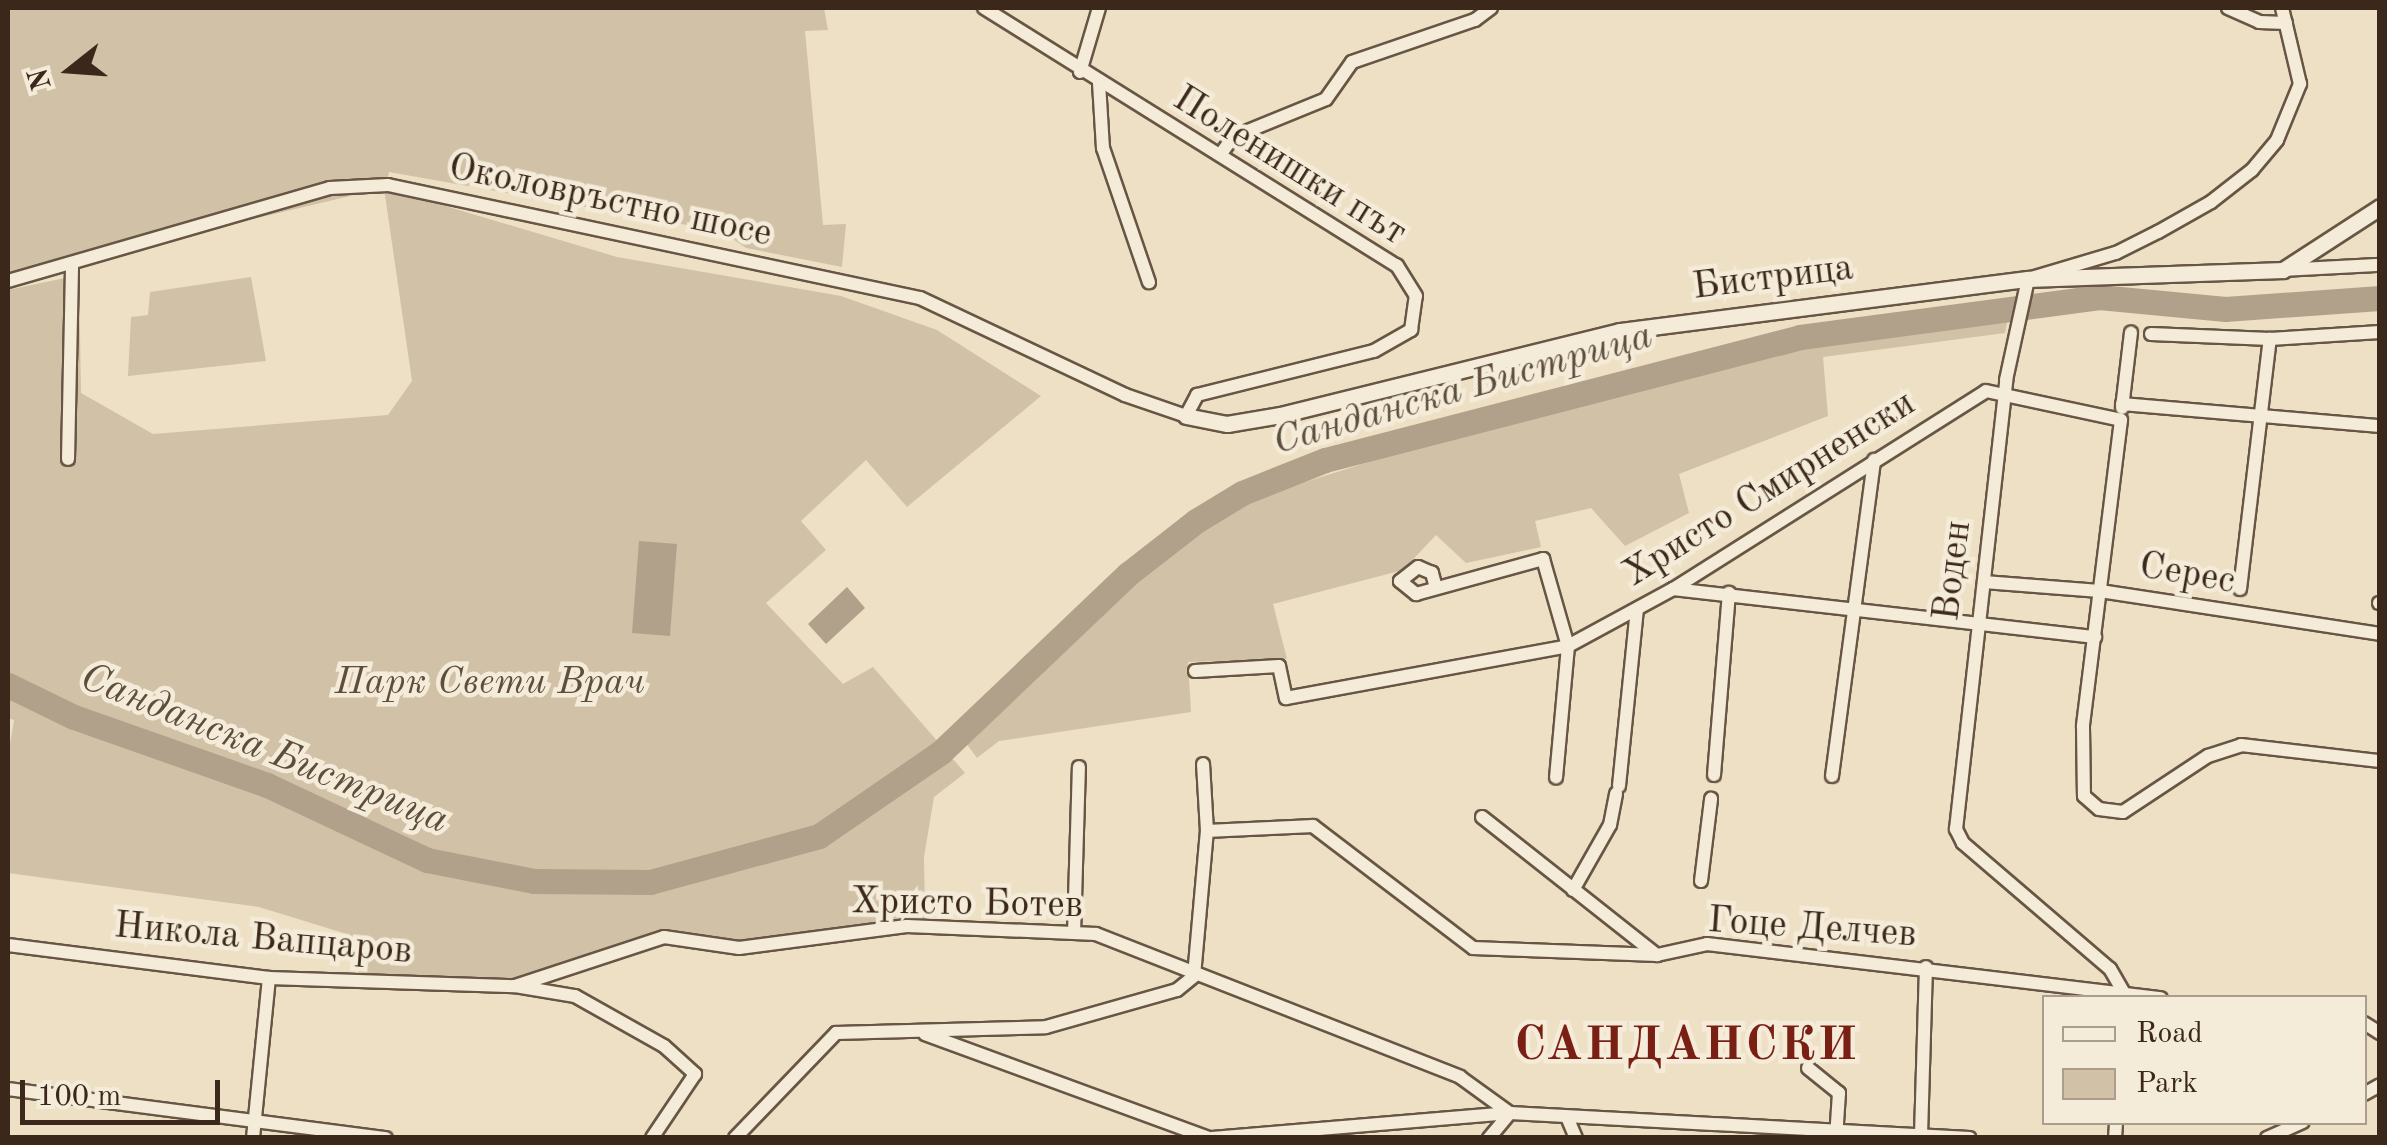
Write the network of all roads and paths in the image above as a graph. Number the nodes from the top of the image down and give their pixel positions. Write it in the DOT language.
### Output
graph roads {
  1 [pos="984,8"];
  2 [pos="1099,8"];
  3 [pos="1490,8"];
  4 [pos="2228,8"];
  5 [pos="2282,8"];
  6 [pos="2286,23"];
  7 [pos="1080,72"];
  8 [pos="1099,83"];
  9 [pos="1220,155"];
  10 [pos="2380,208"];
  11 [pos="72,265"];
  12 [pos="2380,265"];
  13 [pos="2282,270"];
  14 [pos="8,281"];
  15 [pos="1150,282"];
  16 [pos="2026,285"];
  17 [pos="2130,332"];
  18 [pos="2380,332"];
  19 [pos="2151,334"];
  20 [pos="2270,340"];
  21 [pos="2004,398"];
  22 [pos="2122,404"];
  23 [pos="2258,413"];
  24 [pos="1186,416"];
  25 [pos="2121,420"];
  26 [pos="2380,426"];
  27 [pos="68,458"];
  28 [pos="1874,460"];
  29 [pos="1984,582"];
  30 [pos="1436,588"];
  31 [pos="1673,588"];
  32 [pos="2240,589"];
  33 [pos="2100,591"];
  34 [pos="1729,593"];
  35 [pos="1858,609"];
  36 [pos="1637,610"];
  37 [pos="1977,624"];
  38 [pos="2380,634"];
  39 [pos="2095,637"];
  40 [pos="1568,646"];
  41 [pos="1195,671"];
  42 [pos="2380,761"];
  43 [pos="1203,764"];
  44 [pos="1080,767"];
  45 [pos="1714,776"];
  46 [pos="1832,776"];
  47 [pos="1556,777"];
  48 [pos="1710,800"];
  49 [pos="1482,817"];
  50 [pos="1206,831"];
  51 [pos="1700,880"];
  52 [pos="1573,890"];
  53 [pos="1074,933"];
  54 [pos="8,945"];
  55 [pos="1657,955"];
  56 [pos="1926,967"];
  57 [pos="1194,976"];
  58 [pos="268,978"];
  59 [pos="515,986"];
  60 [pos="2124,995"];
  61 [pos="918,1031"];
  62 [pos="1808,1068"];
  63 [pos="8,1090"];
  64 [pos="1510,1113"];
  65 [pos="1567,1117"];
  66 [pos="255,1119"];
  67 [pos="2297,1125"];
  68 [pos="1836,1135"];
  69 [pos="1921,1135"];
  70 [pos="253,1138"];
  71 [pos="386,1138"];
  72 [pos="652,1138"];
  73 [pos="735,1138"];
  74 [pos="1211,1138"];
  75 [pos="1489,1138"];
  76 [pos="1576,1138"];
  77 [pos="1969,1138"];
  78 [pos="2268,1138"];
  1 -- 7 [label="street, Поленишки път"];
  2 -- 7 [label="street"];
  3 -- 9 [label="street"];
  4 -- 6 [label="street"];
  5 -- 6 [label="street"];
  6 -- 16 [label="street"];
  7 -- 8 [label="street, Поленишки път"];
  8 -- 9 [label="street, Поленишки път"];
  8 -- 15 [label="street"];
  9 -- 24 [label="street, Поленишки път"];
  10 -- 13 [label="street"];
  11 -- 14 [label="street, Околовръстно шосе"];
  11 -- 24 [label="street, Околовръстно шосе"];
  11 -- 27 [label="street"];
  12 -- 13 [label="street, Бистрица"];
  13 -- 16 [label="street, Бистрица"];
  16 -- 21 [label="street, Воден"];
  16 -- 24 [label="street, Бистрица"];
  17 -- 22 [label="street"];
  18 -- 20 [label="street"];
  19 -- 20 [label="street"];
  20 -- 23 [label="street"];
  21 -- 25 [label="street"];
  21 -- 28 [label="street, Христо Смирненски"];
  21 -- 29 [label="street, Воден"];
  22 -- 23 [label="street"];
  22 -- 25 [label="street"];
  23 -- 26 [label="street"];
  23 -- 32 [label="street"];
  25 -- 33 [label="street"];
  28 -- 31 [label="street, Христо Смирненски"];
  28 -- 35 [label="street"];
  29 -- 33 [label="street, Серес"];
  29 -- 37 [label="street, Воден"];
  30 -- 40 [label="street"];
  31 -- 34 [label="street"];
  31 -- 36 [label="street, Христо Смирненски"];
  33 -- 38 [label="street, Серес"];
  33 -- 39 [label="street"];
  34 -- 35 [label="street"];
  34 -- 45 [label="street"];
  35 -- 37 [label="street"];
  35 -- 46 [label="street"];
  36 -- 40 [label="street, Христо Смирненски"];
  36 -- 52 [label="street"];
  37 -- 39 [label="street"];
  37 -- 60 [label="street, Воден"];
  39 -- 42 [label="street"];
  40 -- 41 [label="street, Христо Смирненски"];
  40 -- 47 [label="street"];
  43 -- 50 [label="street"];
  44 -- 53 [label="street"];
  48 -- 51 [label="street"];
  49 -- 52 [label="street, Гоце Делчев"];
  50 -- 55 [label="street"];
  50 -- 57 [label="street"];
  52 -- 55 [label="street, Гоце Делчев"];
  53 -- 57 [label="street, Христо Ботев"];
  53 -- 59 [label="street, Христо Ботев"];
  54 -- 58 [label="street, Никола Вапцаров"];
  55 -- 56 [label="street, Гоце Делчев"];
  56 -- 60 [label="street, Гоце Делчев"];
  56 -- 69 [label="street"];
  57 -- 61 [label="street"];
  57 -- 64 [label="street, Христо Ботев"];
  58 -- 59 [label="street, Никола Вапцаров"];
  58 -- 66 [label="street"];
  59 -- 72 [label="street"];
  61 -- 73 [label="street"];
  61 -- 74 [label="street"];
  62 -- 68 [label="street"];
  63 -- 66 [label="street"];
  64 -- 65 [label="street"];
  64 -- 74 [label="street"];
  64 -- 75 [label="street"];
  65 -- 68 [label="street"];
  65 -- 76 [label="street"];
  66 -- 70 [label="street"];
  66 -- 71 [label="street"];
  67 -- 78 [label="street"];
  68 -- 69 [label="street"];
  69 -- 77 [label="street"];
}
